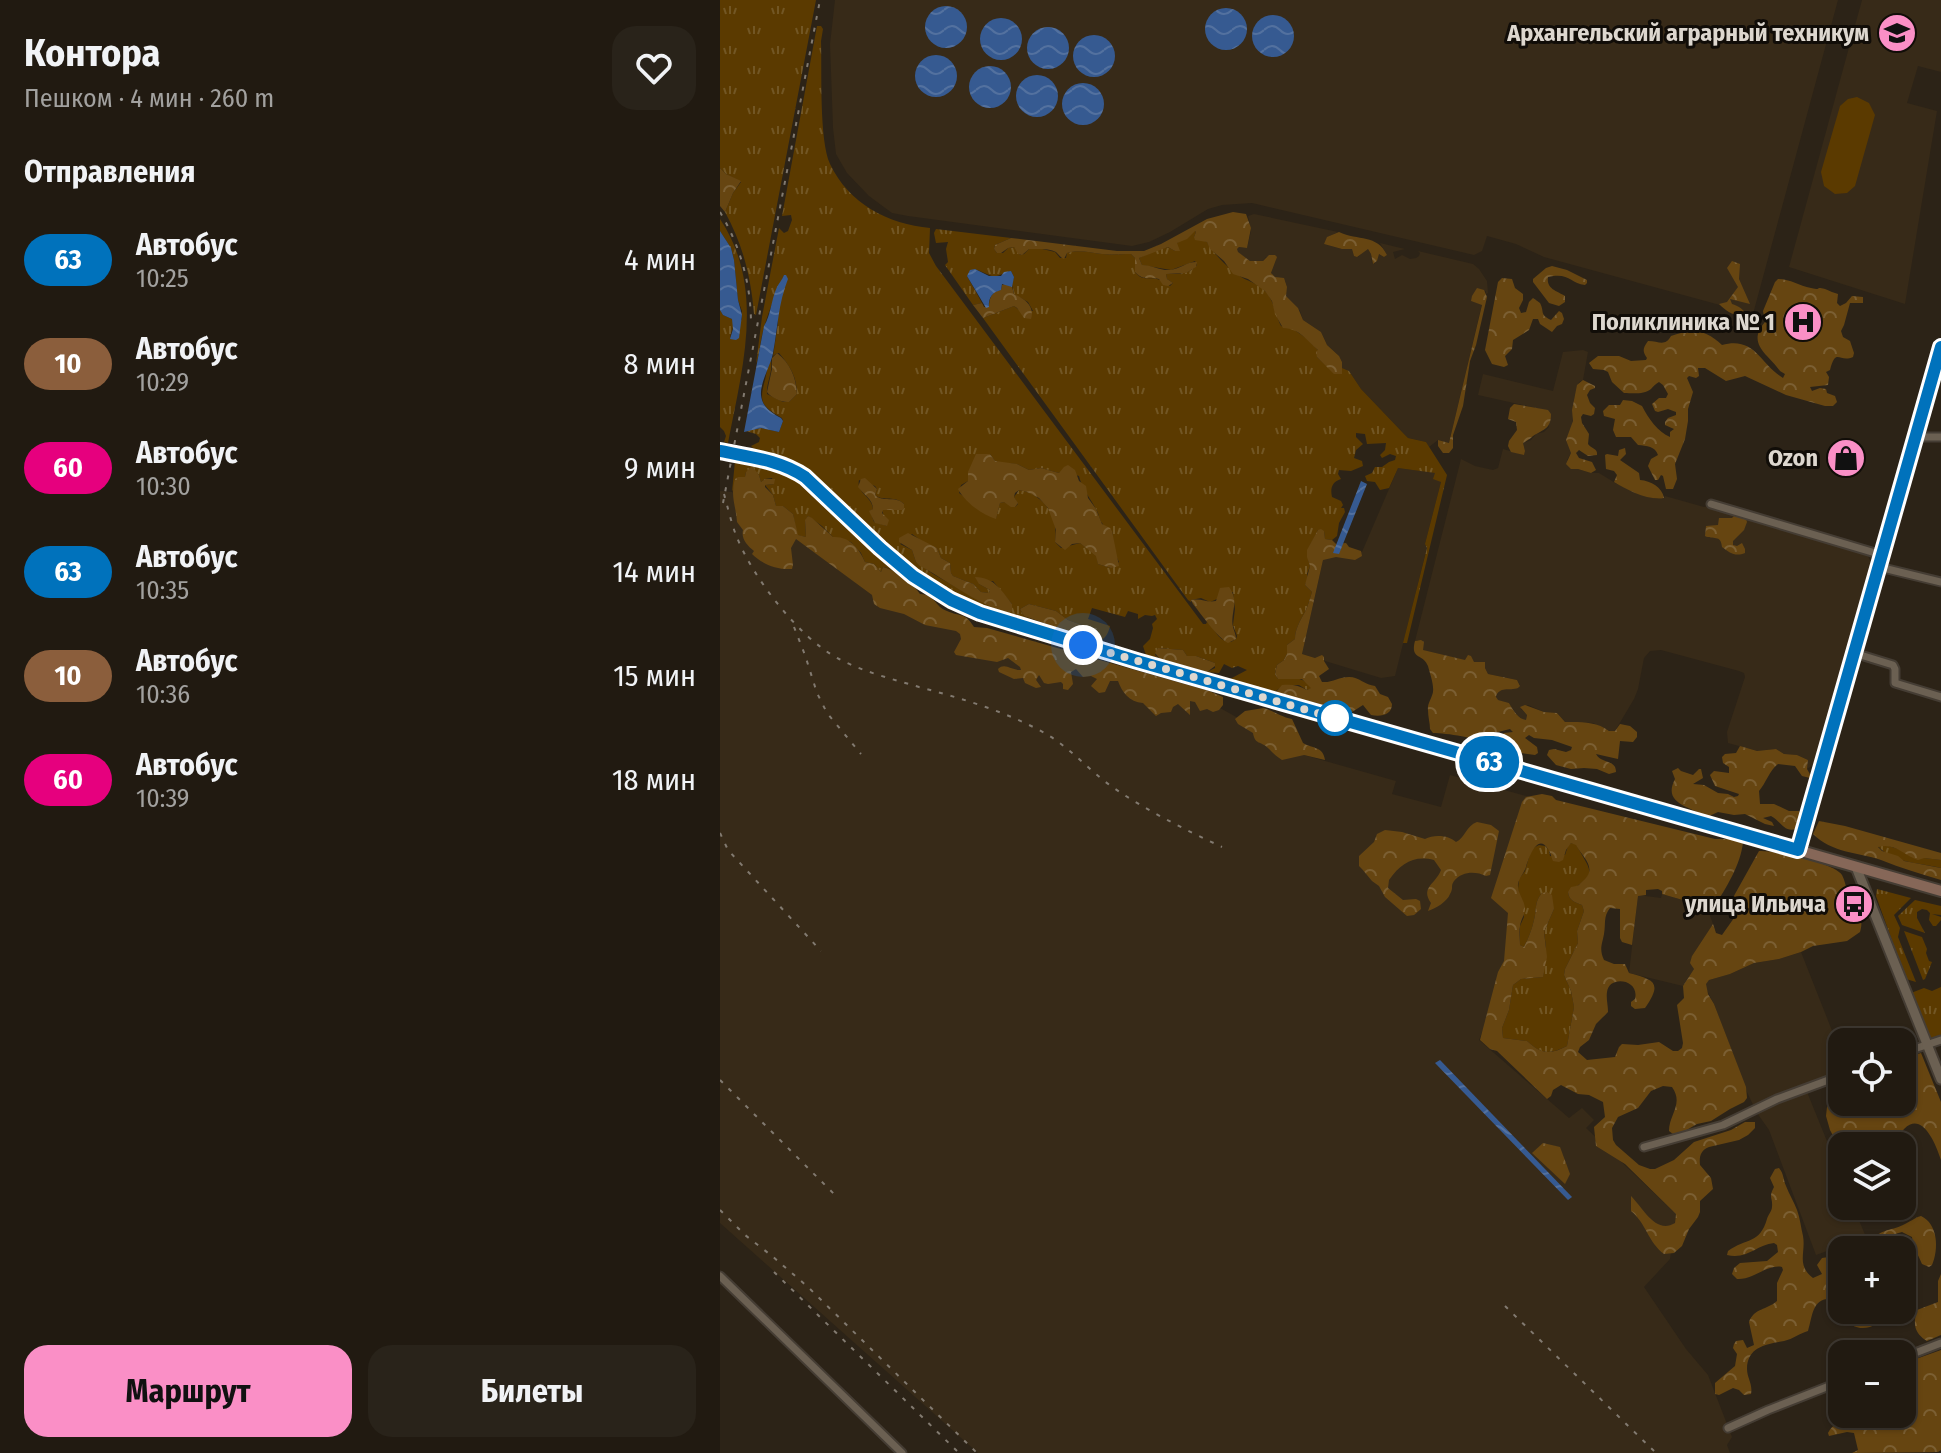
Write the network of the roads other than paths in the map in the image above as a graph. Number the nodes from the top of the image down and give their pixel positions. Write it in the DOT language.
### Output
graph roads {
  1 [pos="1941,347"];
  2 [pos="1915,437"];
  3 [pos="1941,437"];
  4 [pos="720,451"];
  5 [pos="1711,504"];
  6 [pos="1882,555"];
  7 [pos="1879,567"];
  8 [pos="1941,582"];
  9 [pos="1854,653"];
  10 [pos="1941,697"];
  11 [pos="1798,850"];
  12 [pos="1856,867"];
  13 [pos="1941,891"];
  14 [pos="1941,1040"];
  15 [pos="1927,1044"];
  16 [pos="1916,1048"];
  17 [pos="1941,1079"];
  18 [pos="1828,1080"];
  19 [pos="1644,1147"];
  20 [pos="720,1276"];
  21 [pos="1941,1343"];
  22 [pos="1916,1353"];
  23 [pos="1828,1386"];
  24 [pos="1728,1428"];
  25 [pos="902,1453"];
  1 -- 2 [label="street"];
  2 -- 3 [label="street"];
  2 -- 6 [label="street"];
  4 -- 11 [label="main road, bridge"];
  5 -- 6 [label="street"];
  6 -- 7 [label="street"];
  7 -- 8 [label="street"];
  7 -- 9 [label="street"];
  9 -- 10 [label="street"];
  9 -- 11 [label="street"];
  11 -- 12 [label="main road"];
  12 -- 13 [label="main road"];
  12 -- 15 [label="street"];
  14 -- 15 [label="street"];
  15 -- 16 [label="street"];
  15 -- 17 [label="street"];
  18 -- 19 [label="street"];
  20 -- 25 [label="street"];
  21 -- 22 [label="street"];
  23 -- 24 [label="street"];
}
